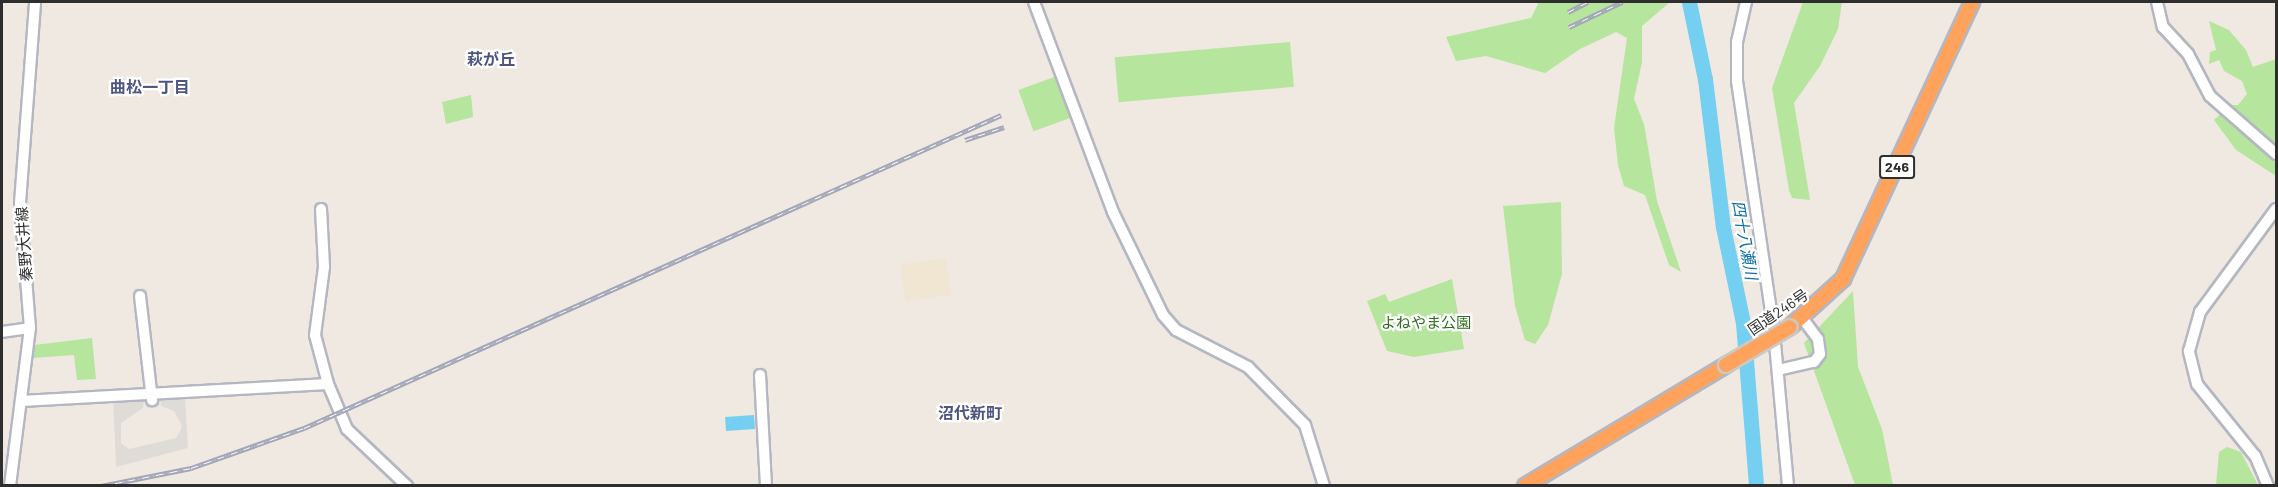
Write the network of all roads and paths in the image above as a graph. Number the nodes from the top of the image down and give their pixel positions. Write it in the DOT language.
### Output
graph roads {
  1 [pos="35,2"];
  2 [pos="1034,2"];
  3 [pos="1746,2"];
  4 [pos="1972,2"];
  5 [pos="2157,2"];
  6 [pos="2277,154"];
  7 [pos="321,209"];
  8 [pos="2277,209"];
  9 [pos="140,296"];
  10 [pos="1803,319"];
  11 [pos="30,328"];
  12 [pos="2,332"];
  13 [pos="1778,370"];
  14 [pos="760,375"];
  15 [pos="328,384"];
  16 [pos="152,397"];
  17 [pos="22,400"];
  18 [pos="10,486"];
  19 [pos="407,486"];
  20 [pos="766,486"];
  21 [pos="1324,486"];
  22 [pos="1525,486"];
  23 [pos="1788,486"];
  24 [pos="2268,486"];
  1 -- 11 [label="street, 秦野大井線"];
  2 -- 21 [label="street"];
  3 -- 13 [label="street"];
  4 -- 10 [label="highway, 国道246号 / 246"];
  5 -- 6 [label="street"];
  7 -- 15 [label="street"];
  8 -- 24 [label="street"];
  9 -- 16 [label="street"];
  10 -- 13 [label="street"];
  10 -- 22 [label="highway, 国道246号 / 246, bridge"];
  11 -- 12 [label="street"];
  11 -- 17 [label="street, 秦野大井線"];
  13 -- 23 [label="street"];
  14 -- 20 [label="street"];
  15 -- 16 [label="street"];
  15 -- 19 [label="street"];
  16 -- 17 [label="street"];
  17 -- 18 [label="street, 秦野大井線"];
}
